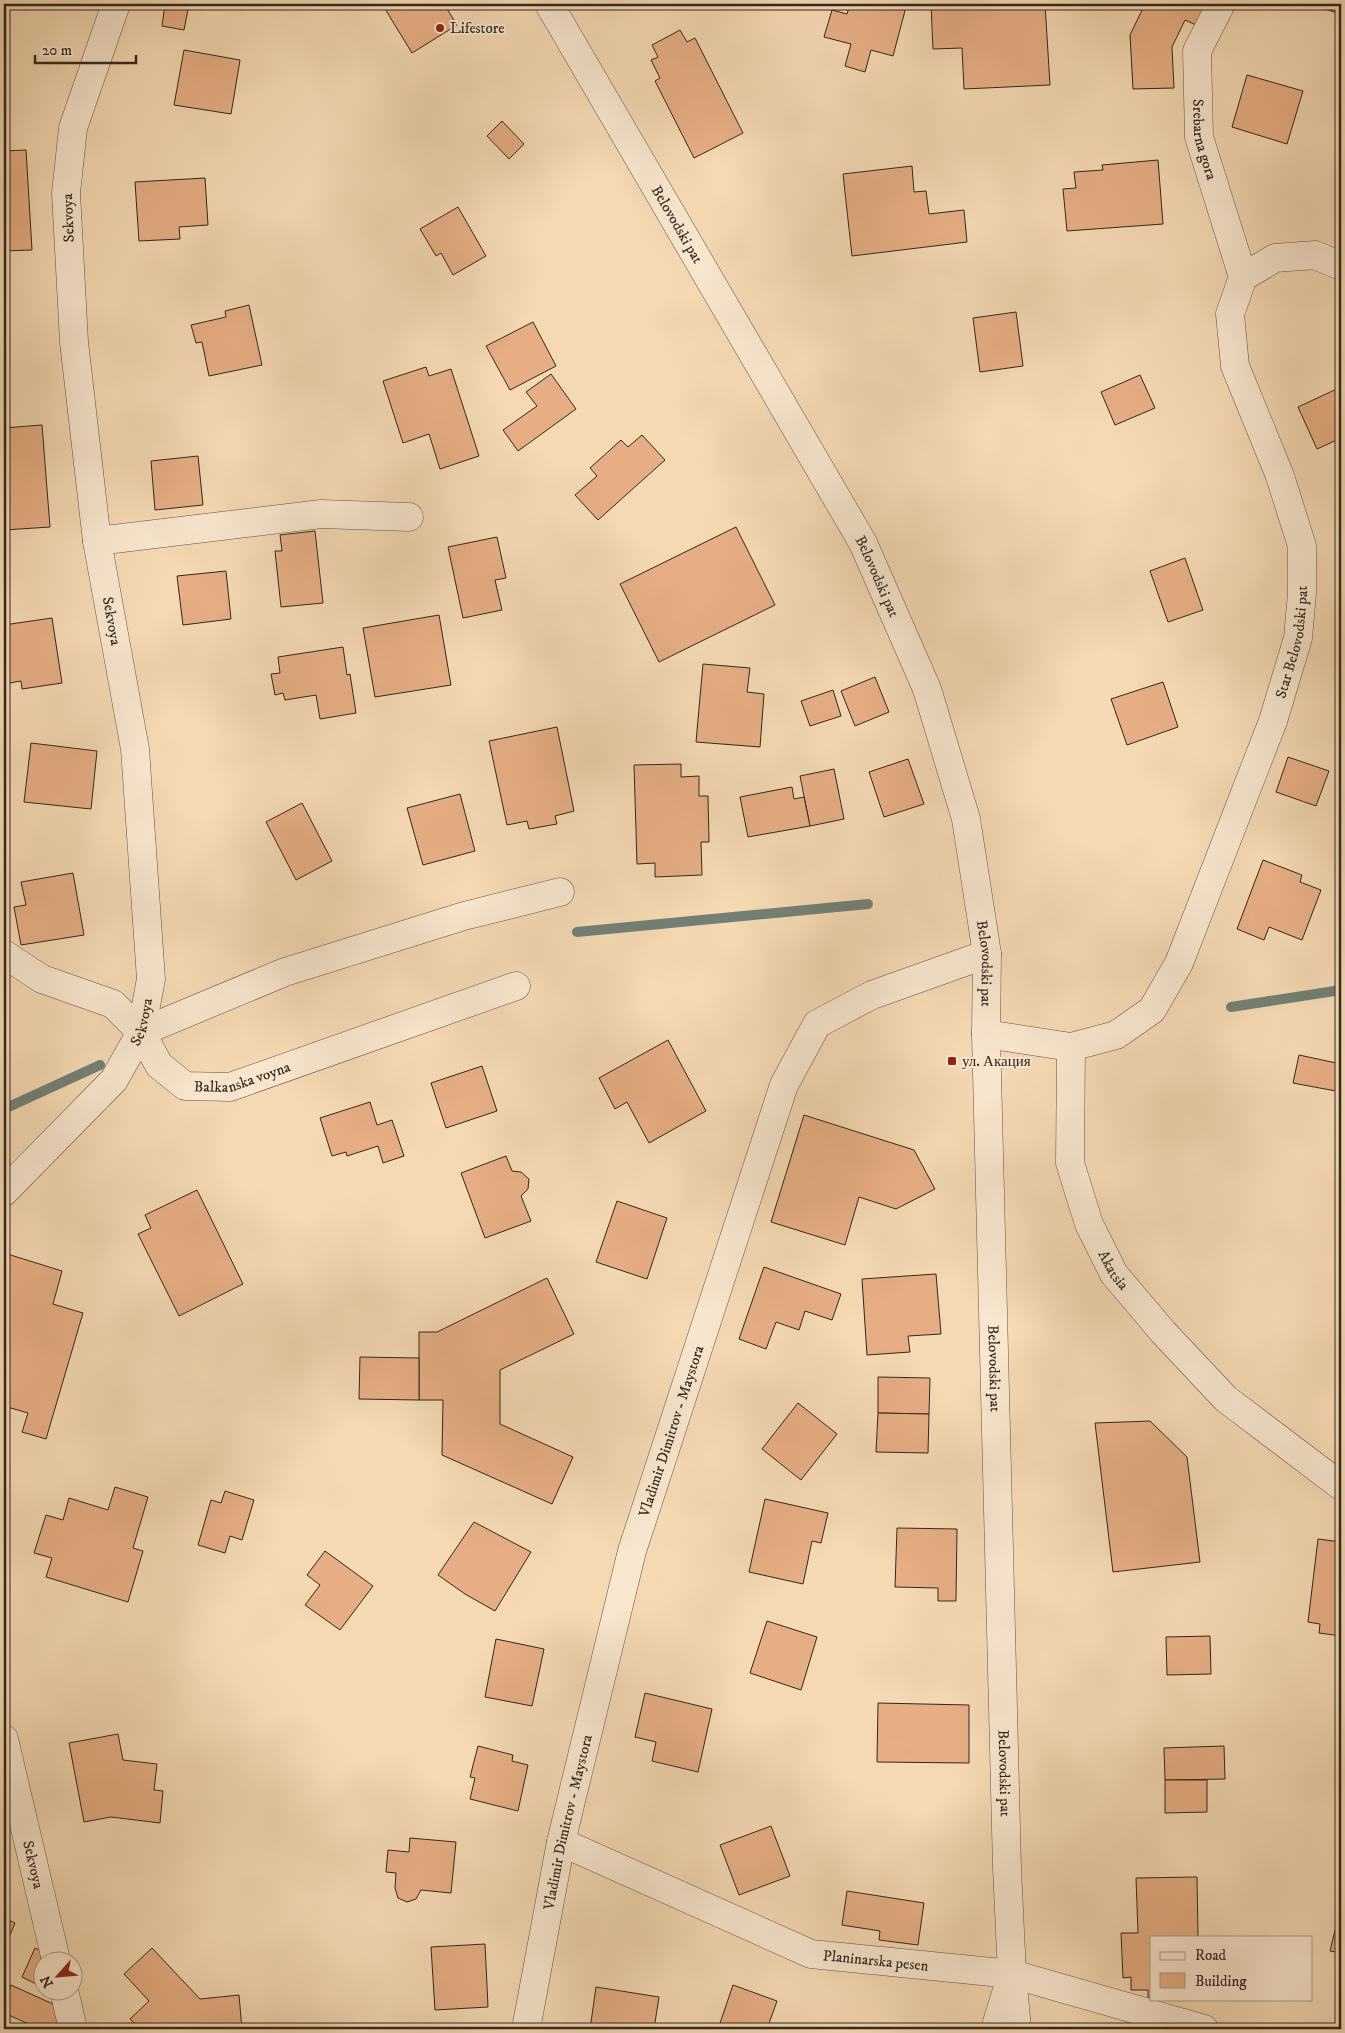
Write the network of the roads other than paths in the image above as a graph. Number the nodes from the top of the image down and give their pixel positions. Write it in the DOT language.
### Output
graph roads {
  1 [pos="116,4"];
  2 [pos="548,4"];
  3 [pos="1221,4"];
  4 [pos="1341,266"];
  5 [pos="1243,277"];
  6 [pos="409,517"];
  7 [pos="97,541"];
  8 [pos="560,892"];
  9 [pos="4,954"];
  10 [pos="986,954"];
  11 [pos="516,986"];
  12 [pos="141,1032"];
  13 [pos="986,1034"];
  14 [pos="1071,1047"];
  15 [pos="4,1192"];
  16 [pos="1341,1486"];
  17 [pos="4,1739"];
  18 [pos="561,1842"];
  19 [pos="54,1950"];
  20 [pos="1012,1974"];
  21 [pos="66,2000"];
  22 [pos="73,2029"];
  23 [pos="526,2029"];
  24 [pos="995,2029"];
  25 [pos="1017,2029"];
  26 [pos="1204,2029"];
  1 -- 7 [label="street, Sekvoya"];
  2 -- 10 [label="street, Belovodski pat"];
  3 -- 5 [label="street, Srebarna gora"];
  4 -- 5 [label="street"];
  5 -- 14 [label="street, Star Belovodski pat"];
  6 -- 7 [label="street"];
  7 -- 12 [label="street, Sekvoya"];
  8 -- 12 [label="street"];
  9 -- 12 [label="street, Balkanska voyna"];
  10 -- 13 [label="street, Belovodski pat"];
  10 -- 18 [label="street, Vladimir Dimitrov - Maystora"];
  11 -- 12 [label="street, Balkanska voyna"];
  12 -- 15 [label="street, Sekvoya"];
  13 -- 14 [label="street"];
  13 -- 20 [label="street, Belovodski pat"];
  14 -- 16 [label="street, Akatsia"];
  17 -- 19 [label="street, Sekvoya"];
  18 -- 20 [label="street, Planinarska pesen"];
  18 -- 23 [label="street, Vladimir Dimitrov - Maystora"];
  20 -- 24 [label="street"];
  20 -- 25 [label="street, Belovodski pat"];
  20 -- 26 [label="street, Planinarska pesen"];
  21 -- 22 [label="street"];
}
